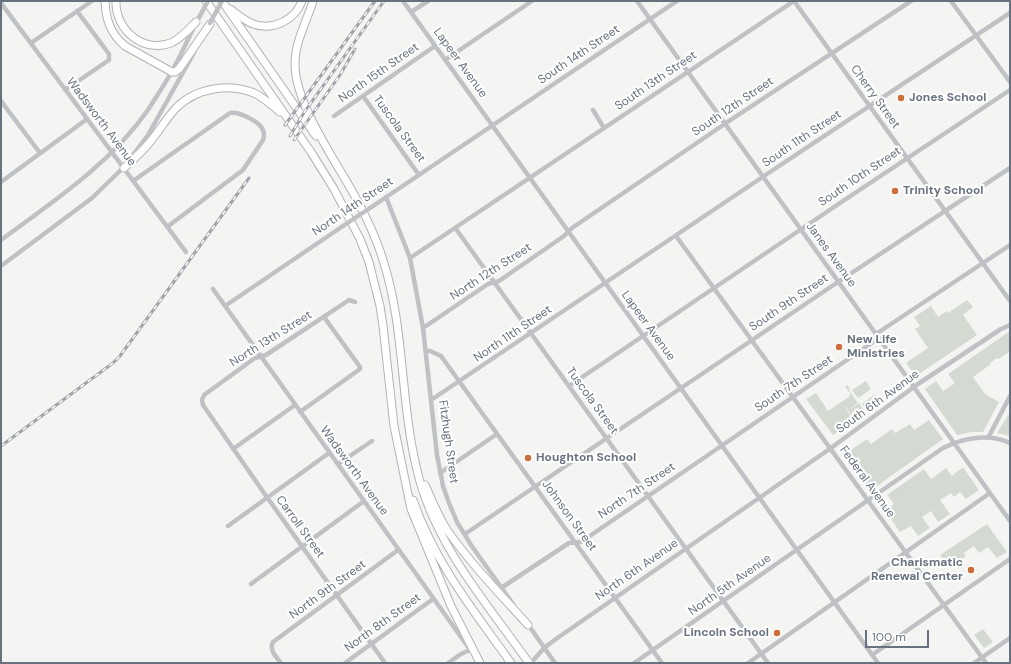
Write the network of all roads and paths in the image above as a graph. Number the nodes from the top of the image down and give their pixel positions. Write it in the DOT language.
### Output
graph roads {
  1 [pos="92,1"];
  2 [pos="105,1"];
  3 [pos="116,1"];
  4 [pos="207,1"];
  5 [pos="302,1"];
  6 [pos="314,1"];
  7 [pos="403,1"];
  8 [pos="428,1"];
  9 [pos="532,1"];
  10 [pos="637,1"];
  11 [pos="677,1"];
  12 [pos="794,1"];
  13 [pos="911,1"];
  14 [pos="951,1"];
  15 [pos="1,3"];
  16 [pos="223,3"];
  17 [pos="3,11"];
  18 [pos="77,11"];
  19 [pos="412,12"];
  20 [pos="1010,13"];
  21 [pos="650,19"];
  22 [pos="196,22"];
  23 [pos="210,23"];
  24 [pos="976,35"];
  25 [pos="31,43"];
  26 [pos="435,46"];
  27 [pos="832,54"];
  28 [pos="445,60"];
  29 [pos="172,72"];
  30 [pos="687,72"];
  31 [pos="1010,82"];
  32 [pos="65,90"];
  33 [pos="1010,90"];
  34 [pos="363,96"];
  35 [pos="1,101"];
  36 [pos="869,106"];
  37 [pos="592,110"];
  38 [pos="334,116"];
  39 [pos="87,119"];
  40 [pos="288,119"];
  41 [pos="725,124"];
  42 [pos="492,126"];
  43 [pos="604,128"];
  44 [pos="111,152"];
  45 [pos="328,152"];
  46 [pos="40,153"];
  47 [pos="907,158"];
  48 [pos="124,168"];
  49 [pos="1010,168"];
  50 [pos="419,175"];
  51 [pos="763,177"];
  52 [pos="530,178"];
  53 [pos="133,181"];
  54 [pos="1,182"];
  55 [pos="386,197"];
  56 [pos="945,211"];
  57 [pos="167,227"];
  58 [pos="456,228"];
  59 [pos="800,230"];
  60 [pos="569,232"];
  61 [pos="676,236"];
  62 [pos="1,240"];
  63 [pos="1010,245"];
  64 [pos="186,252"];
  65 [pos="410,258"];
  66 [pos="982,263"];
  67 [pos="1,266"];
  68 [pos="494,282"];
  69 [pos="838,282"];
  70 [pos="605,283"];
  71 [pos="714,288"];
  72 [pos="213,289"];
  73 [pos="1010,301"];
  74 [pos="355,302"];
  75 [pos="225,306"];
  76 [pos="324,317"];
  77 [pos="1010,325"];
  78 [pos="423,328"];
  79 [pos="530,334"];
  80 [pos="642,335"];
  81 [pos="878,336"];
  82 [pos="752,340"];
  83 [pos="426,351"];
  84 [pos="261,356"];
  85 [pos="459,382"];
  86 [pos="568,386"];
  87 [pos="680,388"];
  88 [pos="915,388"];
  89 [pos="1010,396"];
  90 [pos="793,397"];
  91 [pos="202,400"];
  92 [pos="431,400"];
  93 [pos="295,405"];
  94 [pos="300,412"];
  95 [pos="497,434"];
  96 [pos="988,438"];
  97 [pos="606,439"];
  98 [pos="372,440"];
  99 [pos="954,443"];
  100 [pos="1010,443"];
  101 [pos="721,445"];
  102 [pos="831,448"];
  103 [pos="233,449"];
  104 [pos="329,453"];
  105 [pos="414,460"];
  106 [pos="338,464"];
  107 [pos="440,473"];
  108 [pos="405,477"];
  109 [pos="535,487"];
  110 [pos="990,493"];
  111 [pos="648,496"];
  112 [pos="267,498"];
  113 [pos="759,498"];
  114 [pos="868,500"];
  115 [pos="364,501"];
  116 [pos="1010,521"];
  117 [pos="228,526"];
  118 [pos="465,534"];
  119 [pos="575,542"];
  120 [pos="302,547"];
  121 [pos="685,549"];
  122 [pos="398,550"];
  123 [pos="797,550"];
  124 [pos="906,553"];
  125 [pos="1010,559"];
  126 [pos="251,584"];
  127 [pos="501,588"];
  128 [pos="337,596"];
  129 [pos="615,598"];
  130 [pos="433,599"];
  131 [pos="723,601"];
  132 [pos="835,602"];
  133 [pos="944,605"];
  134 [pos="528,624"];
  135 [pos="1010,638"];
  136 [pos="371,644"];
  137 [pos="544,648"];
  138 [pos="470,650"];
  139 [pos="652,650"];
  140 [pos="761,654"];
  141 [pos="872,655"];
  142 [pos="982,658"];
  143 [pos="281,663"];
  144 [pos="345,663"];
  145 [pos="385,663"];
  146 [pos="448,663"];
  147 [pos="480,663"];
  148 [pos="511,663"];
  149 [pos="530,663"];
  150 [pos="555,663"];
  151 [pos="634,663"];
  152 [pos="662,663"];
  153 [pos="748,663"];
  154 [pos="768,663"];
  155 [pos="878,663"];
  156 [pos="974,663"];
  157 [pos="986,663"];
  1 -- 18 [label="street"];
  2 -- 29 [label="highway"];
  3 -- 22 [label="highway"];
  4 -- 22 [label="street, bridge"];
  4 -- 40 [label="highway"];
  5 -- 16 [label="highway"];
  6 -- 45 [label="highway"];
  7 -- 19 [label="street, Lapeer Avenue"];
  8 -- 19 [label="street"];
  9 -- 28 [label="street"];
  10 -- 21 [label="street, Janes Avenue"];
  11 -- 21 [label="street, South 14th Street"];
  12 -- 27 [label="street, Cherry Street"];
  12 -- 30 [label="street, South 13th Street"];
  13 -- 27 [label="street, South 12th Street"];
  14 -- 24 [label="street"];
  15 -- 17 [label="street, Wadsworth Avenue"];
  16 -- 23 [label="street, bridge"];
  16 -- 45 [label="highway"];
  17 -- 25 [label="street, Wadsworth Avenue"];
  18 -- 25 [label="street"];
  18 -- 32 [label="street"];
  19 -- 26 [label="street, Lapeer Avenue"];
  20 -- 24 [label="street, South 11th Street"];
  21 -- 30 [label="street, Janes Avenue"];
  21 -- 42 [label="street, South 14th Street"];
  22 -- 29 [label="street"];
  23 -- 29 [label="highway"];
  23 -- 48 [label="street"];
  24 -- 31 [label="street"];
  24 -- 36 [label="street, South 11th Street"];
  25 -- 32 [label="street, Wadsworth Avenue"];
  26 -- 28 [label="street, Lapeer Avenue"];
  26 -- 34 [label="street, North 15th Street"];
  27 -- 36 [label="street, Cherry Street"];
  27 -- 41 [label="street, South 12th Street"];
  28 -- 42 [label="street, Lapeer Avenue"];
  29 -- 44 [label="street"];
  30 -- 41 [label="street, Janes Avenue"];
  30 -- 43 [label="street, South 13th Street"];
  32 -- 39 [label="street, Wadsworth Avenue"];
  33 -- 47 [label="street, South 10th Street"];
  34 -- 38 [label="street, North 15th Street"];
  34 -- 50 [label="street, Tuscola Street"];
  35 -- 46 [label="street"];
  36 -- 47 [label="street, Cherry Street"];
  36 -- 51 [label="street, South 11th Street"];
  37 -- 43 [label="street"];
  39 -- 44 [label="street, Wadsworth Avenue"];
  39 -- 46 [label="street"];
  40 -- 48 [label="highway"];
  40 -- 108 [label="highway"];
  41 -- 51 [label="street, Janes Avenue"];
  41 -- 60 [label="street, South 12th Street"];
  42 -- 50 [label="street, North 14th Street"];
  42 -- 52 [label="street, Lapeer Avenue"];
  43 -- 52 [label="street, South 13th Street"];
  44 -- 48 [label="street, Wadsworth Avenue"];
  44 -- 62 [label="street"];
  45 -- 105 [label="highway"];
  46 -- 54 [label="street"];
  47 -- 56 [label="street, Cherry Street"];
  47 -- 59 [label="street, South 10th Street"];
  48 -- 53 [label="street, Wadsworth Avenue"];
  48 -- 67 [label="street"];
  49 -- 56 [label="street, South 9th Street"];
  50 -- 55 [label="street, North 14th Street"];
  51 -- 59 [label="street, Janes Avenue"];
  51 -- 61 [label="street, South 11th Street"];
  52 -- 58 [label="street"];
  52 -- 60 [label="street, Lapeer Avenue"];
  53 -- 57 [label="street, Wadsworth Avenue"];
  53 -- 57 [label="street"];
  55 -- 65 [label="street, Fitzhugh Street"];
  55 -- 75 [label="street, North 14th Street, bridge"];
  56 -- 66 [label="street, Cherry Street"];
  56 -- 69 [label="street, South 9th Street"];
  57 -- 64 [label="street, Wadsworth Avenue"];
  58 -- 65 [label="street"];
  58 -- 68 [label="street, Tuscola Street"];
  59 -- 69 [label="street, Janes Avenue"];
  59 -- 71 [label="street, South 10th Street"];
  60 -- 68 [label="street, North 12th Street"];
  60 -- 70 [label="street, Lapeer Avenue"];
  61 -- 70 [label="street, South 11th Street"];
  61 -- 71 [label="street, Federal Avenue"];
  63 -- 66 [label="street, South 7th Street"];
  65 -- 78 [label="street, Fitzhugh Street"];
  66 -- 73 [label="street, Cherry Street"];
  66 -- 81 [label="street, South 7th Street"];
  68 -- 78 [label="street, North 12th Street"];
  68 -- 79 [label="street, Tuscola Street"];
  69 -- 81 [label="street, Janes Avenue"];
  69 -- 82 [label="street, South 9th Street"];
  70 -- 79 [label="street, North 11th Street"];
  70 -- 80 [label="street, Lapeer Avenue"];
  71 -- 80 [label="street, South 10th Street"];
  71 -- 82 [label="street, Federal Avenue"];
  72 -- 75 [label="street, Wadsworth Avenue"];
  74 -- 76 [label="street, North 13th Street"];
  75 -- 84 [label="street, Wadsworth Avenue"];
  76 -- 84 [label="street, North 13th Street"];
  76 -- 94 [label="street"];
  77 -- 88 [label="street, South 6th Avenue"];
  78 -- 83 [label="street, Fitzhugh Street"];
  79 -- 85 [label="street, North 11th Street"];
  79 -- 86 [label="street, Tuscola Street"];
  80 -- 86 [label="street, South 10th Street"];
  80 -- 87 [label="street, Lapeer Avenue"];
  81 -- 88 [label="street, Janes Avenue"];
  81 -- 90 [label="street, South 7th Street"];
  82 -- 87 [label="street, South 9th Street"];
  82 -- 90 [label="street, Federal Avenue"];
  83 -- 85 [label="street, Johnson Street"];
  83 -- 92 [label="street, Fitzhugh Street"];
  84 -- 91 [label="street, North 13th Street"];
  84 -- 93 [label="street, Wadsworth Avenue"];
  85 -- 92 [label="street, North 11th Street"];
  85 -- 95 [label="street, Johnson Street"];
  86 -- 97 [label="street, Tuscola Street"];
  87 -- 97 [label="street"];
  87 -- 101 [label="street, Lapeer Avenue"];
  88 -- 99 [label="street, Janes Avenue"];
  88 -- 102 [label="street, South 6th Avenue"];
  89 -- 96 [label="street"];
  90 -- 101 [label="street, South 7th Street"];
  90 -- 102 [label="street, Federal Avenue"];
  91 -- 103 [label="street, Carroll Street"];
  92 -- 107 [label="street, Fitzhugh Street"];
  93 -- 94 [label="street, Wadsworth Avenue"];
  93 -- 103 [label="street"];
  94 -- 104 [label="street, Wadsworth Avenue"];
  95 -- 107 [label="street"];
  95 -- 109 [label="street, Johnson Street"];
  96 -- 99 [label="street, North 5th Avenue"];
  96 -- 100 [label="street, North 5th Avenue"];
  97 -- 109 [label="street"];
  97 -- 111 [label="street, Tuscola Street"];
  98 -- 106 [label="street"];
  99 -- 110 [label="street, Janes Avenue"];
  99 -- 114 [label="street, North 5th Avenue"];
  101 -- 111 [label="street, North 7th Street"];
  101 -- 113 [label="street, Lapeer Avenue"];
  102 -- 113 [label="street, South 6th Avenue"];
  102 -- 114 [label="street, Federal Avenue"];
  103 -- 112 [label="street, Carroll Street"];
  104 -- 106 [label="street, Wadsworth Avenue"];
  104 -- 112 [label="street"];
  105 -- 134 [label="highway"];
  105 -- 149 [label="highway"];
  106 -- 115 [label="street, Wadsworth Avenue"];
  107 -- 118 [label="street, Fitzhugh Street"];
  108 -- 147 [label="highway"];
  108 -- 148 [label="highway"];
  109 -- 118 [label="street"];
  109 -- 119 [label="street, Johnson Street"];
  110 -- 116 [label="street, Janes Avenue"];
  110 -- 124 [label="street"];
  111 -- 119 [label="street, North 7th Street"];
  111 -- 121 [label="street, Tuscola Street"];
  112 -- 117 [label="street"];
  112 -- 120 [label="street, Carroll Street"];
  113 -- 121 [label="street, North 6th Avenue"];
  113 -- 123 [label="street, Lapeer Avenue"];
  114 -- 123 [label="street, North 5th Avenue"];
  114 -- 124 [label="street, Federal Avenue"];
  115 -- 120 [label="street"];
  115 -- 122 [label="street, Wadsworth Avenue"];
  118 -- 127 [label="street, Fitzhugh Street"];
  119 -- 127 [label="street, North 7th Street"];
  119 -- 129 [label="street, Johnson Street"];
  120 -- 126 [label="street"];
  120 -- 128 [label="street, Carroll Street"];
  121 -- 129 [label="street, North 6th Avenue"];
  121 -- 131 [label="street, Tuscola Street"];
  122 -- 128 [label="street, North 9th Street"];
  122 -- 130 [label="street, Wadsworth Avenue"];
  123 -- 131 [label="street, North 5th Avenue"];
  123 -- 132 [label="street, Lapeer Avenue"];
  124 -- 132 [label="street"];
  124 -- 133 [label="street, Federal Avenue"];
  125 -- 133 [label="street"];
  127 -- 134 [label="street, Fitzhugh Street"];
  128 -- 136 [label="street, Carroll Street"];
  128 -- 143 [label="street, North 9th Street"];
  129 -- 137 [label="street, North 6th Avenue"];
  129 -- 139 [label="street, Johnson Street"];
  130 -- 136 [label="street, North 8th Street"];
  130 -- 138 [label="street, Wadsworth Avenue"];
  131 -- 139 [label="street, North 5th Avenue"];
  131 -- 140 [label="street, Tuscola Street"];
  132 -- 140 [label="street"];
  132 -- 141 [label="street, Lapeer Avenue"];
  133 -- 141 [label="street"];
  133 -- 142 [label="street, Federal Avenue"];
  134 -- 137 [label="street, Fitzhugh Street"];
  135 -- 142 [label="street"];
  136 -- 144 [label="street, North 8th Street"];
  136 -- 145 [label="street, Carroll Street"];
  137 -- 149 [label="street, North 6th Avenue"];
  137 -- 150 [label="street, Fitzhugh Street"];
  138 -- 146 [label="street"];
  138 -- 147 [label="street, Wadsworth Avenue"];
  139 -- 151 [label="street, North 5th Avenue"];
  139 -- 152 [label="street, Johnson Street"];
  140 -- 153 [label="street"];
  140 -- 154 [label="street, Tuscola Street"];
  141 -- 155 [label="street, Lapeer Avenue"];
  142 -- 156 [label="street"];
  142 -- 157 [label="street, Federal Avenue"];
}
